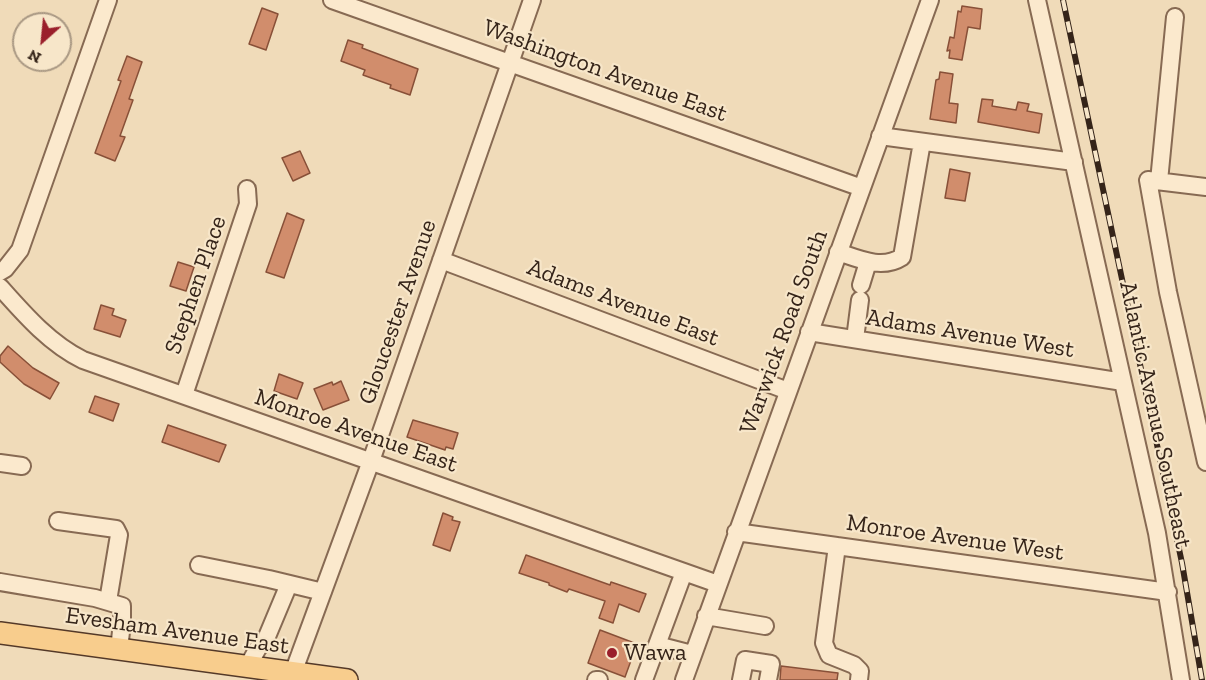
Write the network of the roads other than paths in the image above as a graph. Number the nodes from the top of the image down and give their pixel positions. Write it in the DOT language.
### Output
graph roads {
  1 [pos="108,0"];
  2 [pos="332,0"];
  3 [pos="532,0"];
  4 [pos="930,0"];
  5 [pos="1037,0"];
  6 [pos="1175,17"];
  7 [pos="510,63"];
  8 [pos="880,136"];
  9 [pos="922,142"];
  10 [pos="1074,162"];
  11 [pos="1154,181"];
  12 [pos="1206,187"];
  13 [pos="862,188"];
  14 [pos="247,189"];
  15 [pos="838,252"];
  16 [pos="441,260"];
  17 [pos="868,262"];
  18 [pos="0,272"];
  19 [pos="0,287"];
  20 [pos="809,332"];
  21 [pos="855,339"];
  22 [pos="1123,382"];
  23 [pos="788,391"];
  24 [pos="184,395"];
  25 [pos="371,461"];
  26 [pos="1206,462"];
  27 [pos="0,464"];
  28 [pos="22,466"];
  29 [pos="58,521"];
  30 [pos="736,532"];
  31 [pos="837,546"];
  32 [pos="199,565"];
  33 [pos="684,573"];
  34 [pos="0,582"];
  35 [pos="289,584"];
  36 [pos="718,584"];
  37 [pos="323,592"];
  38 [pos="1168,592"];
  39 [pos="108,601"];
  40 [pos="706,616"];
  41 [pos="765,627"];
  42 [pos="0,633"];
  43 [pos="657,645"];
  44 [pos="118,649"];
  45 [pos="692,654"];
  46 [pos="260,672"];
  47 [pos="770,672"];
  48 [pos="293,673"];
  49 [pos="347,680"];
  50 [pos="644,680"];
  51 [pos="684,680"];
  52 [pos="741,680"];
  53 [pos="859,680"];
  54 [pos="1181,680"];
  1 -- 18 [label="street"];
  2 -- 7 [label="street, Washington Avenue East"];
  3 -- 7 [label="street, Gloucester Avenue"];
  4 -- 8 [label="street, Warwick Road South"];
  5 -- 10 [label="street, Atlantic Avenue Southeast"];
  6 -- 11 [label="street"];
  7 -- 13 [label="street, Washington Avenue East"];
  7 -- 16 [label="street, Gloucester Avenue"];
  8 -- 9 [label="street"];
  8 -- 13 [label="street, Warwick Road South"];
  9 -- 10 [label="street"];
  9 -- 17 [label="street"];
  10 -- 22 [label="street, Atlantic Avenue Southeast"];
  11 -- 12 [label="street"];
  11 -- 26 [label="street"];
  13 -- 15 [label="street, Warwick Road South"];
  14 -- 24 [label="street, Stephen Place"];
  15 -- 17 [label="street"];
  15 -- 20 [label="street, Warwick Road South"];
  16 -- 23 [label="street, Adams Avenue East"];
  16 -- 25 [label="street, Gloucester Avenue"];
  17 -- 21 [label="street"];
  19 -- 24 [label="street, Monroe Avenue East"];
  20 -- 21 [label="street, Adams Avenue West"];
  20 -- 23 [label="street, Warwick Road South"];
  21 -- 22 [label="street, Adams Avenue West"];
  22 -- 38 [label="street, Atlantic Avenue Southeast"];
  23 -- 30 [label="street, Warwick Road South"];
  24 -- 25 [label="street, Monroe Avenue East"];
  25 -- 33 [label="street, Monroe Avenue East"];
  25 -- 37 [label="street, Gloucester Avenue"];
  27 -- 28 [label="street"];
  29 -- 39 [label="street"];
  30 -- 31 [label="street, Monroe Avenue West"];
  30 -- 36 [label="street, Warwick Road South"];
  31 -- 38 [label="street, Monroe Avenue West"];
  31 -- 53 [label="street"];
  32 -- 35 [label="street"];
  33 -- 36 [label="street, Monroe Avenue East"];
  33 -- 43 [label="street"];
  34 -- 39 [label="street"];
  35 -- 37 [label="street"];
  35 -- 46 [label="street"];
  36 -- 40 [label="street, Warwick Road South"];
  37 -- 48 [label="street, Gloucester Avenue"];
  38 -- 54 [label="street, Atlantic Avenue Southeast"];
  39 -- 44 [label="street"];
  40 -- 41 [label="street"];
  40 -- 45 [label="street, Warwick Road South"];
  42 -- 44 [label="main road, Evesham Avenue East"];
  43 -- 45 [label="street"];
  43 -- 50 [label="street"];
  44 -- 46 [label="main road, Evesham Avenue East"];
  45 -- 51 [label="street, Warwick Road South"];
  46 -- 48 [label="main road, Evesham Avenue East"];
  47 -- 52 [label="street"];
  48 -- 49 [label="main road, Evesham Avenue East"];
}
